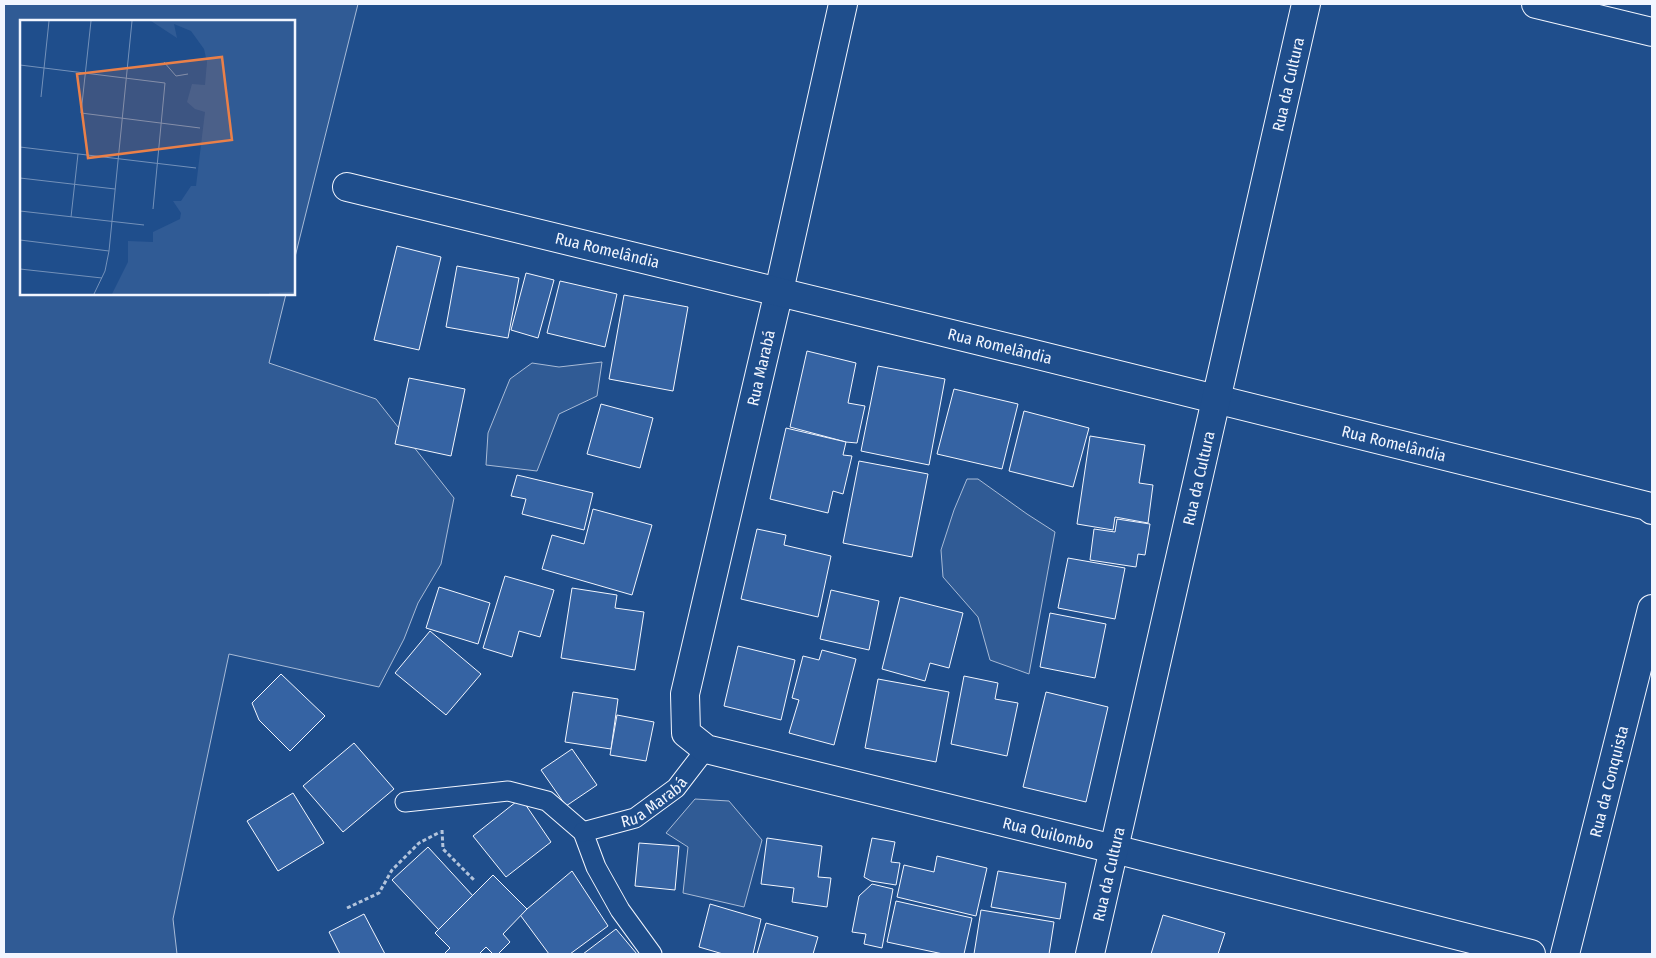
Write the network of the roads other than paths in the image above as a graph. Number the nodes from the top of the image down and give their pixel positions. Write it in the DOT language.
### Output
graph roads {
  1 [pos="843,4"];
  2 [pos="1306,4"];
  3 [pos="1536,4"];
  4 [pos="1652,32"];
  5 [pos="347,187"];
  6 [pos="779,290"];
  7 [pos="1216,399"];
  8 [pos="1652,510"];
  9 [pos="1652,609"];
  10 [pos="696,741"];
  11 [pos="405,802"];
  12 [pos="583,832"];
  13 [pos="1114,849"];
  14 [pos="652,954"];
  15 [pos="1090,954"];
  16 [pos="1531,954"];
  17 [pos="1565,954"];
  1 -- 6 [label="street, Rua Marabá"];
  2 -- 7 [label="street, Rua da Cultura"];
  3 -- 4 [label="street"];
  5 -- 6 [label="street, Rua Romelândia"];
  6 -- 7 [label="street, Rua Romelândia"];
  6 -- 10 [label="street, Rua Marabá"];
  7 -- 8 [label="street, Rua Romelândia"];
  7 -- 13 [label="street, Rua da Cultura"];
  9 -- 17 [label="street, Rua da Conquista"];
  10 -- 12 [label="lane, Rua Marabá"];
  10 -- 13 [label="street, Rua Quilombo"];
  11 -- 12 [label="lane"];
  12 -- 14 [label="lane"];
  13 -- 15 [label="street, Rua da Cultura"];
  13 -- 16 [label="street, Rua Quilombo"];
}
